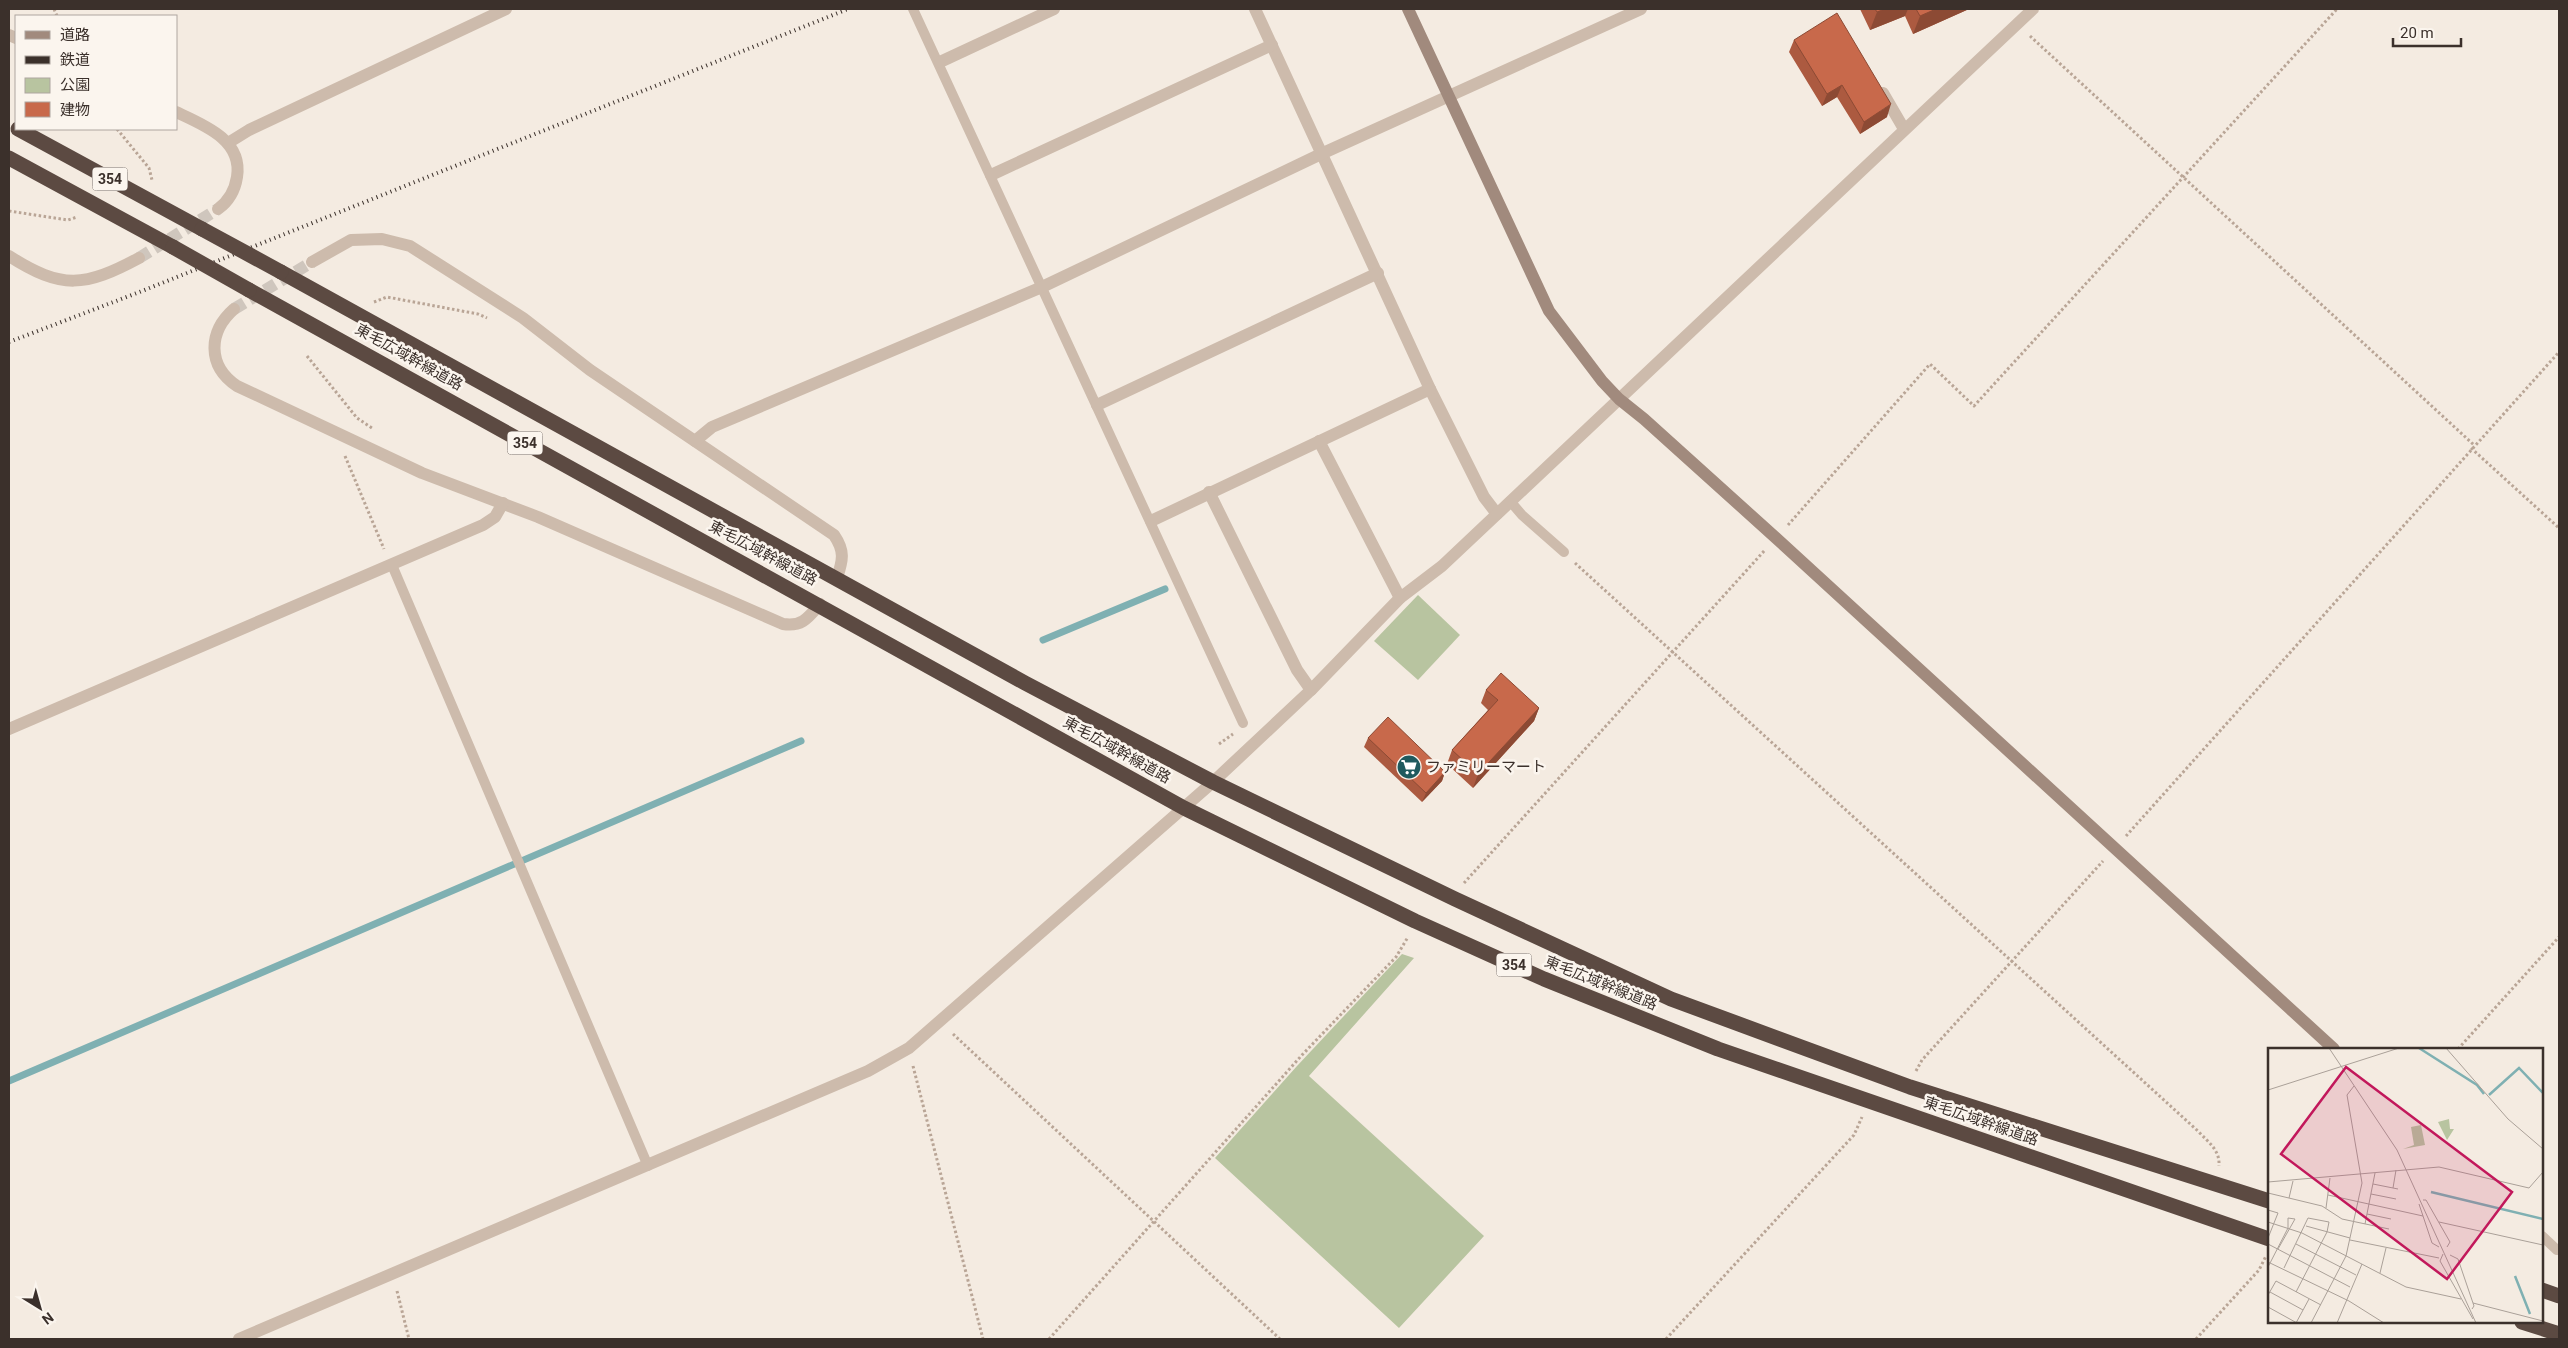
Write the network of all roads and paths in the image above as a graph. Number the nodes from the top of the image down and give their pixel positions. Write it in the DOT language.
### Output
graph roads {
  1 [pos="506,9"];
  2 [pos="914,9"];
  3 [pos="1054,9"];
  4 [pos="1255,9"];
  5 [pos="1408,9"];
  6 [pos="1642,9"];
  7 [pos="2033,9"];
  8 [pos="2337,9"];
  9 [pos="2017,24"];
  10 [pos="1272,45"];
  11 [pos="940,62"];
  12 [pos="1874,78"];
  13 [pos="1449,97"];
  14 [pos="178,113"];
  15 [pos="1904,129"];
  16 [pos="21,130"];
  17 [pos="118,130"];
  18 [pos="228,143"];
  19 [pos="1321,154"];
  20 [pos="9,158"];
  21 [pos="991,175"];
  22 [pos="2184,177"];
  23 [pos="152,180"];
  24 [pos="218,209"];
  25 [pos="9,211"];
  26 [pos="78,217"];
  27 [pos="9,256"];
  28 [pos="139,258"];
  29 [pos="312,262"];
  30 [pos="1378,273"];
  31 [pos="1042,287"];
  32 [pos="374,302"];
  33 [pos="234,309"];
  34 [pos="492,321"];
  35 [pos="2559,352"];
  36 [pos="307,356"];
  37 [pos="1430,389"];
  38 [pos="1619,399"];
  39 [pos="1097,405"];
  40 [pos="379,432"];
  41 [pos="340,436"];
  42 [pos="696,441"];
  43 [pos="1319,441"];
  44 [pos="2473,447"];
  45 [pos="1209,492"];
  46 [pos="1510,501"];
  47 [pos="503,503"];
  48 [pos="1497,514"];
  49 [pos="1151,521"];
  50 [pos="2559,528"];
  51 [pos="1776,538"];
  52 [pos="1564,552"];
  53 [pos="392,565"];
  54 [pos="837,578"];
  55 [pos="1400,598"];
  56 [pos="820,604"];
  57 [pos="1674,651"];
  58 [pos="1311,690"];
  59 [pos="1243,723"];
  60 [pos="9,730"];
  61 [pos="1213,782"];
  62 [pos="1184,808"];
  63 [pos="2115,848"];
  64 [pos="1472,871"];
  65 [pos="2559,937"];
  66 [pos="1404,946"];
  67 [pos="2012,962"];
  68 [pos="940,1021"];
  69 [pos="909,1048"];
  70 [pos="2333,1048"];
  71 [pos="2459,1048"];
  72 [pos="1910,1087"];
  73 [pos="1858,1128"];
  74 [pos="648,1166"];
  75 [pos="2211,1184"];
  76 [pos="2268,1201"];
  77 [pos="1153,1222"];
  78 [pos="2543,1237"];
  79 [pos="2268,1239"];
  80 [pos="2557,1250"];
  81 [pos="2263,1265"];
  82 [pos="393,1274"];
  83 [pos="2543,1290"];
  84 [pos="2559,1296"];
  85 [pos="2525,1323"];
  86 [pos="2559,1334"];
  87 [pos="239,1339"];
  88 [pos="409,1339"];
  89 [pos="983,1339"];
  90 [pos="1049,1339"];
  91 [pos="1280,1339"];
  92 [pos="1666,1339"];
  93 [pos="2196,1339"];
  1 -- 18 [label="street"];
  2 -- 11 [label="lane"];
  3 -- 11 [label="street"];
  4 -- 10 [label="street"];
  5 -- 13 [label="street"];
  6 -- 13 [label="street"];
  7 -- 9 [label="street"];
  8 -- 22 [label="path"];
  9 -- 15 [label="street"];
  9 -- 22 [label="path"];
  10 -- 19 [label="street"];
  10 -- 21 [label="street"];
  11 -- 21 [label="lane"];
  12 -- 15 [label="street"];
  13 -- 19 [label="street"];
  13 -- 38 [label="street"];
  14 -- 18 [label="street"];
  15 -- 38 [label="street"];
  16 -- 54 [label="highway, 東毛広域幹線道路 / 354, bridge"];
  17 -- 23 [label="path"];
  18 -- 24 [label="street"];
  19 -- 30 [label="street"];
  19 -- 31 [label="street"];
  20 -- 56 [label="highway, 東毛広域幹線道路 / 354, bridge"];
  21 -- 31 [label="lane"];
  22 -- 44 [label="path"];
  22 -- 51 [label="path"];
  25 -- 26 [label="path"];
  27 -- 28 [label="street"];
  29 -- 42 [label="street"];
  30 -- 37 [label="street"];
  30 -- 39 [label="street"];
  31 -- 39 [label="lane"];
  31 -- 42 [label="street"];
  32 -- 34 [label="path"];
  33 -- 41 [label="street"];
  35 -- 44 [label="path"];
  36 -- 40 [label="path"];
  37 -- 43 [label="street"];
  37 -- 48 [label="street"];
  38 -- 46 [label="street"];
  38 -- 51 [label="street"];
  39 -- 49 [label="lane"];
  41 -- 47 [label="street"];
  41 -- 53 [label="path"];
  42 -- 54 [label="street"];
  43 -- 45 [label="street"];
  43 -- 55 [label="street"];
  44 -- 50 [label="path"];
  44 -- 63 [label="path"];
  45 -- 49 [label="street"];
  45 -- 58 [label="street"];
  46 -- 48 [label="street"];
  46 -- 52 [label="lane"];
  47 -- 53 [label="street"];
  47 -- 56 [label="street"];
  48 -- 55 [label="street"];
  49 -- 59 [label="lane"];
  51 -- 57 [label="path"];
  51 -- 63 [label="street"];
  52 -- 57 [label="path"];
  53 -- 60 [label="street"];
  53 -- 74 [label="lane"];
  54 -- 61 [label="highway, 東毛広域幹線道路 / 354"];
  55 -- 58 [label="street"];
  56 -- 62 [label="highway, 東毛広域幹線道路 / 354"];
  57 -- 64 [label="path"];
  57 -- 67 [label="path"];
  58 -- 61 [label="street"];
  61 -- 62 [label="street"];
  61 -- 72 [label="highway, 東毛広域幹線道路 / 354"];
  62 -- 68 [label="street"];
  62 -- 79 [label="highway, 東毛広域幹線道路 / 354"];
  63 -- 67 [label="path"];
  63 -- 70 [label="street"];
  65 -- 71 [label="path"];
  66 -- 77 [label="path"];
  67 -- 72 [label="path"];
  67 -- 75 [label="path"];
  68 -- 69 [label="street"];
  68 -- 77 [label="path"];
  69 -- 74 [label="street"];
  69 -- 89 [label="path"];
  72 -- 75 [label="highway, 東毛広域幹線道路 / 354"];
  73 -- 92 [label="path"];
  74 -- 82 [label="street"];
  75 -- 76 [label="highway, 東毛広域幹線道路 / 354"];
  77 -- 90 [label="path"];
  77 -- 91 [label="path"];
  78 -- 80 [label="lane"];
  81 -- 93 [label="path"];
  82 -- 87 [label="street"];
  82 -- 88 [label="path"];
  83 -- 84 [label="highway"];
  85 -- 86 [label="highway"];
}
